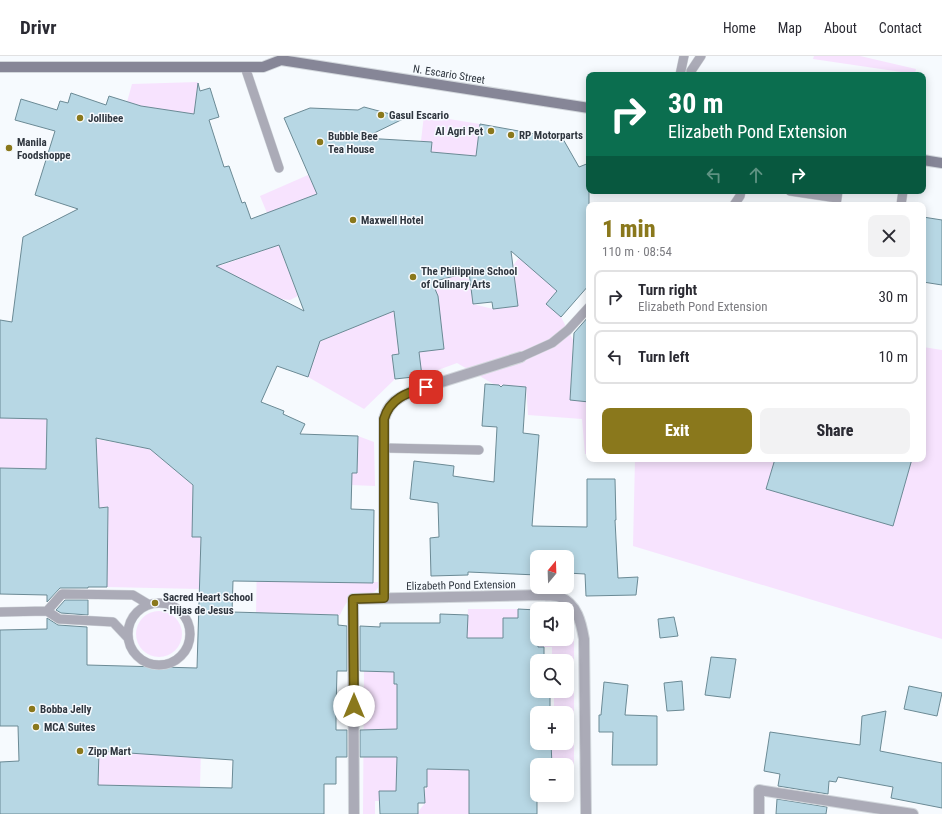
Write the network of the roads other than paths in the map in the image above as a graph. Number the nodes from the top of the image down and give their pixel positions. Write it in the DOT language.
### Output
graph roads {
  1 [pos="684,56"];
  2 [pos="701,56"];
  3 [pos="278,58"];
  4 [pos="295,59"];
  5 [pos="0,67"];
  6 [pos="245,67"];
  7 [pos="691,71"];
  8 [pos="681,72"];
  9 [pos="586,108"];
  10 [pos="926,160"];
  11 [pos="942,163"];
  12 [pos="279,168"];
  13 [pos="810,194"];
  14 [pos="837,198"];
  15 [pos="586,310"];
  16 [pos="521,357"];
  17 [pos="385,448"];
  18 [pos="479,450"];
  19 [pos="384,598"];
  20 [pos="148,604"];
  21 [pos="47,611"];
  22 [pos="0,612"];
  23 [pos="128,638"];
  24 [pos="354,814"];
  25 [pos="586,814"];
  26 [pos="759,814"];
  27 [pos="913,814"];
  1 -- 8 [label="lane"];
  2 -- 7 [label="lane"];
  3 -- 4 [label="main road, N. Escario Street"];
  3 -- 6 [label="main road, N. Escario Street"];
  4 -- 9 [label="main road, N. Escario Street"];
  5 -- 6 [label="main road, N. Escario Street"];
  6 -- 12 [label="lane"];
  10 -- 11 [label="main road"];
  13 -- 14 [label="lane"];
  15 -- 16 [label="lane"];
  16 -- 17 [label="street"];
  17 -- 18 [label="lane"];
  17 -- 19 [label="street"];
  19 -- 24 [label="street, Elizabeth Pond Extension"];
  19 -- 25 [label="street, Elizabeth Pond Extension"];
  20 -- 21 [label="lane"];
  20 -- 23 [label="lane"];
  20 -- 23 [label="lane"];
  21 -- 22 [label="lane"];
  21 -- 23 [label="lane"];
  26 -- 27 [label="street"];
}
